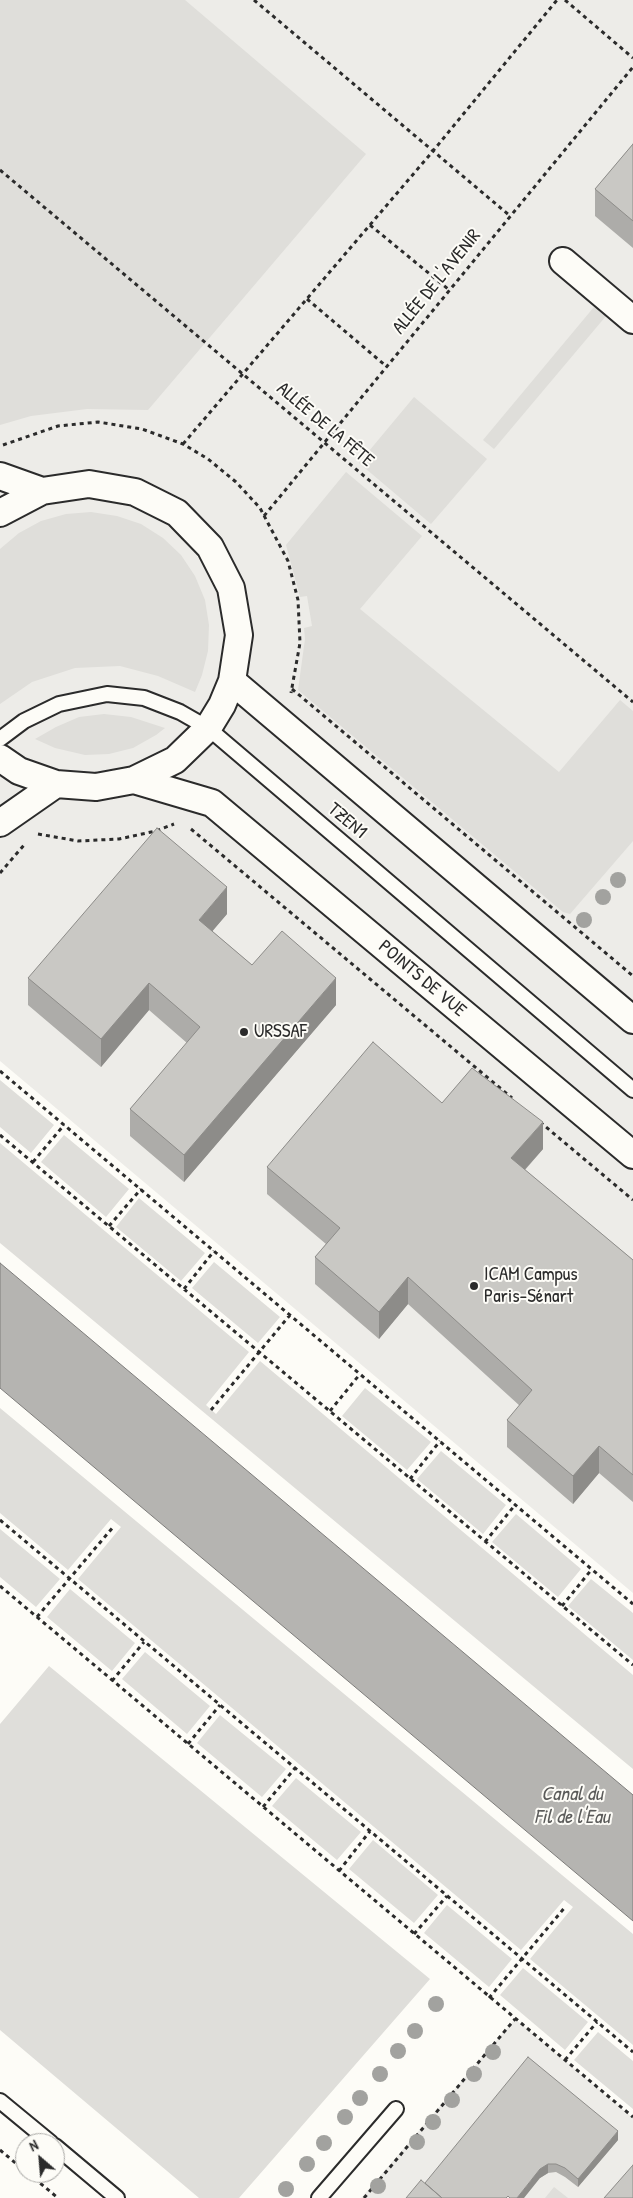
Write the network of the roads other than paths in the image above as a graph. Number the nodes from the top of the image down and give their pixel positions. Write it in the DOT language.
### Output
graph roads {
  1 [pos="563,261"];
  2 [pos="633,320"];
  3 [pos="0,476"];
  4 [pos="42,491"];
  5 [pos="0,513"];
  6 [pos="232,681"];
  7 [pos="208,728"];
  8 [pos="0,740"];
  9 [pos="0,758"];
  10 [pos="134,780"];
  11 [pos="56,784"];
  12 [pos="1,822"];
  13 [pos="633,1020"];
  14 [pos="633,1090"];
  15 [pos="633,1155"];
  16 [pos="0,2101"];
  17 [pos="396,2109"];
  18 [pos="39,2133"];
  19 [pos="65,2154"];
  20 [pos="118,2198"];
  21 [pos="319,2198"];
  1 -- 2 [label="street"];
  3 -- 4 [label="street"];
  4 -- 5 [label="street"];
  4 -- 6 [label="street"];
  6 -- 7 [label="street"];
  6 -- 13 [label="street"];
  7 -- 8 [label="lane, TZEN1"];
  7 -- 10 [label="street"];
  7 -- 14 [label="lane, TZEN1"];
  9 -- 11 [label="street"];
  10 -- 11 [label="street"];
  10 -- 15 [label="street, POINTS DE VUE"];
  11 -- 12 [label="street"];
  16 -- 18 [label="lane"];
  17 -- 21 [label="lane"];
  19 -- 20 [label="lane"];
}
